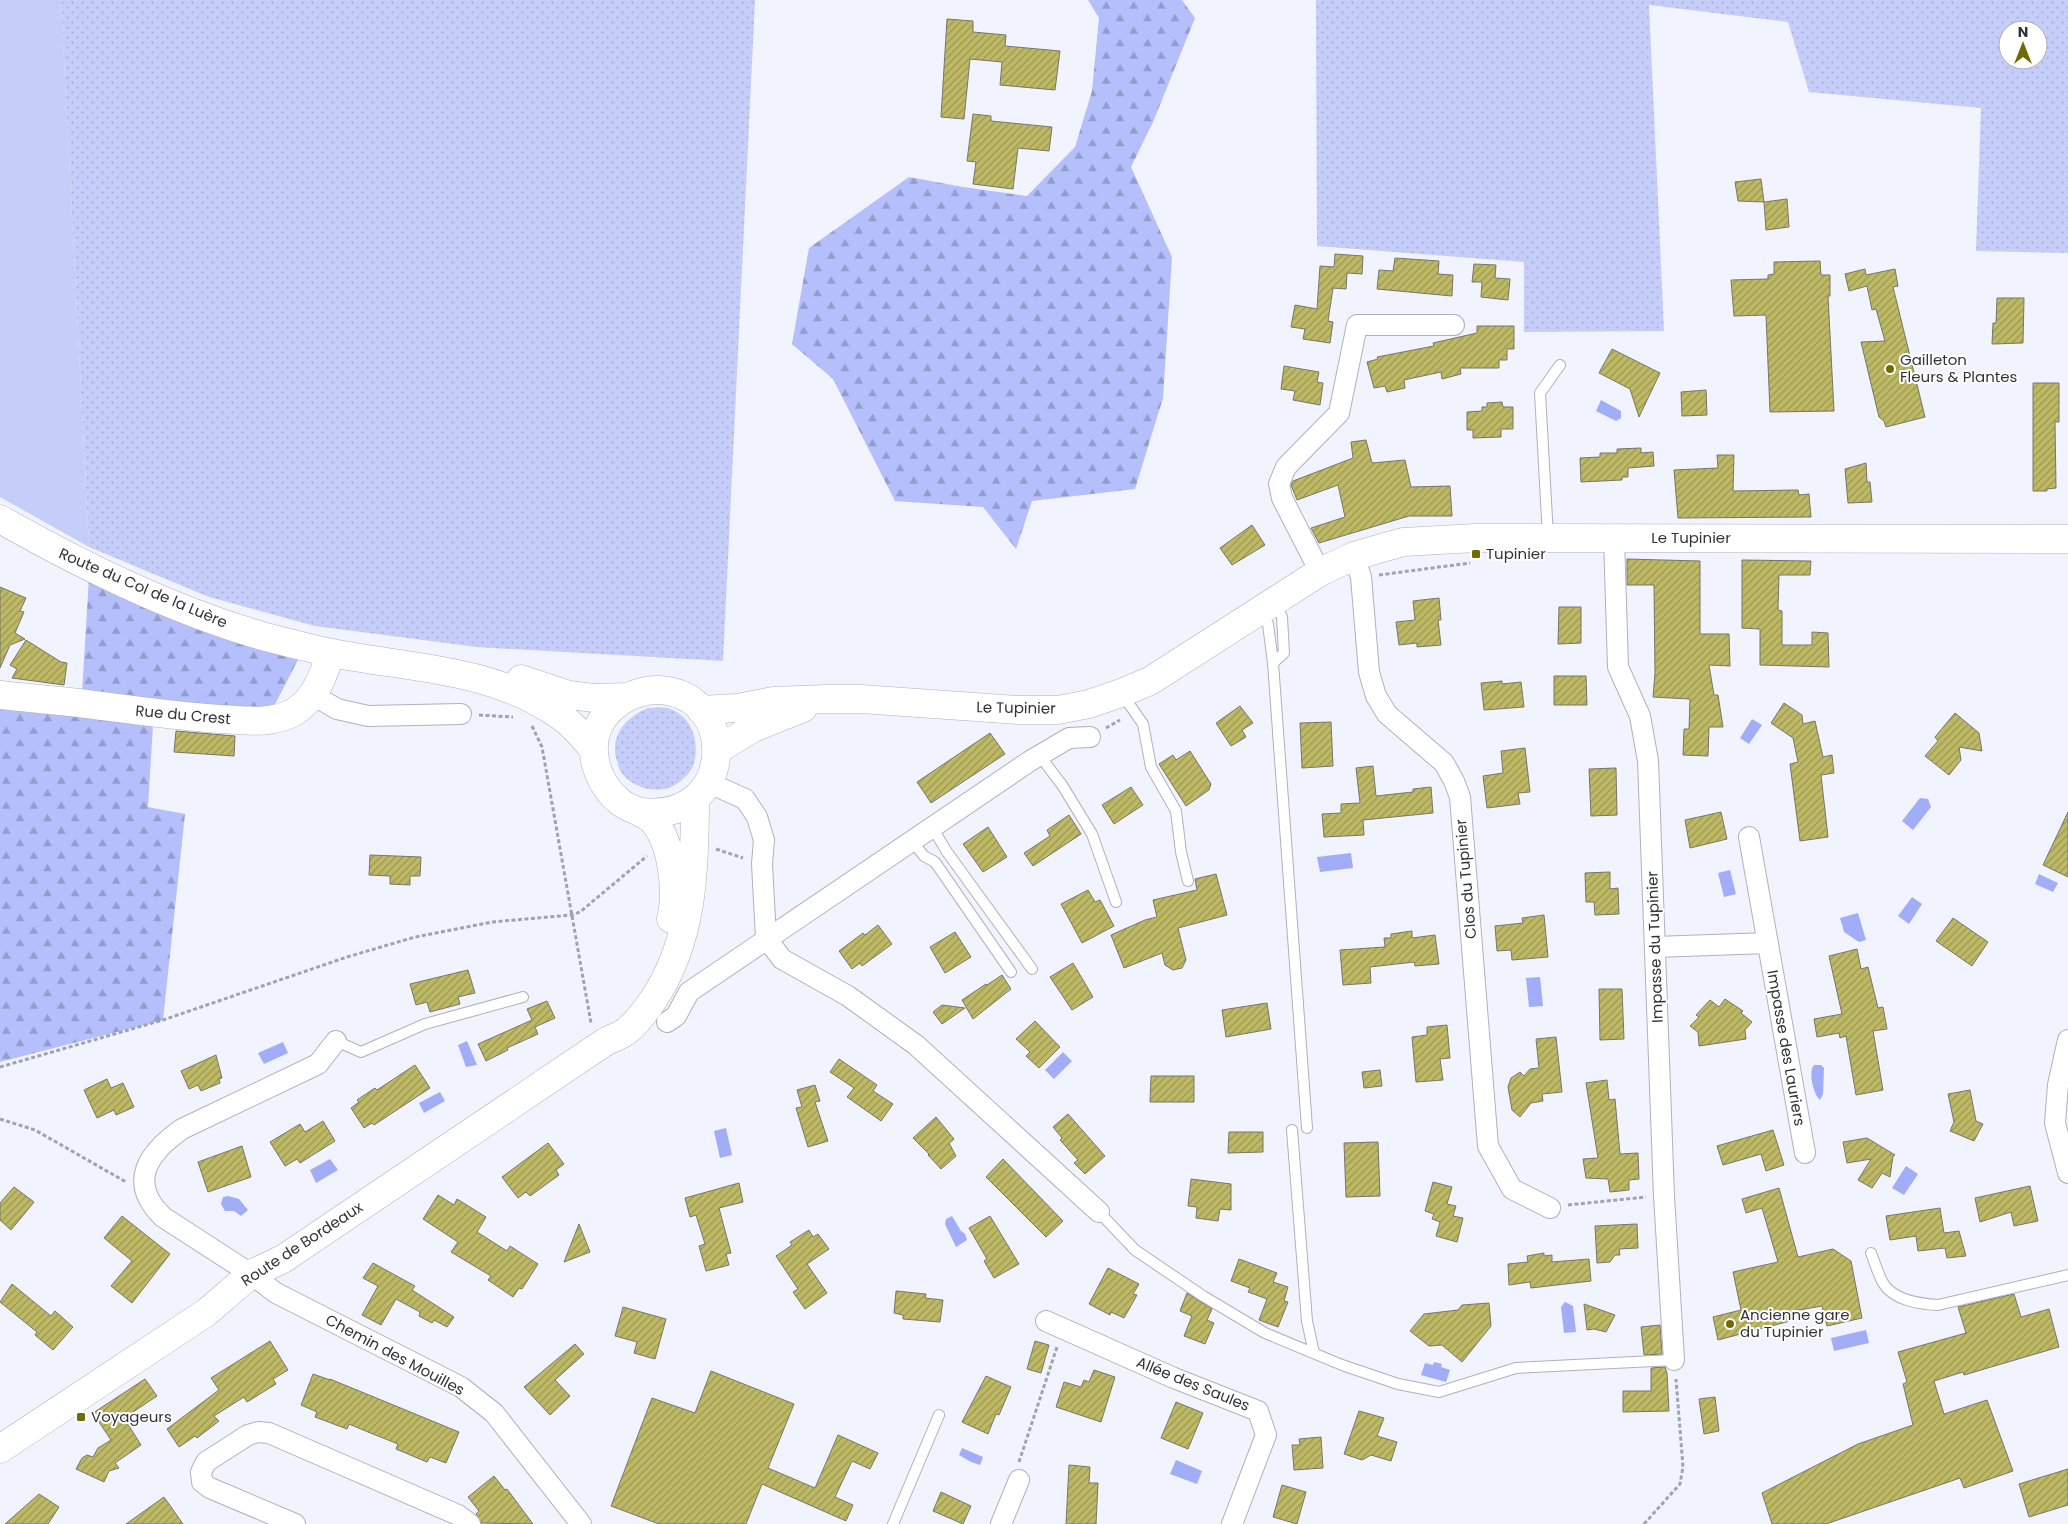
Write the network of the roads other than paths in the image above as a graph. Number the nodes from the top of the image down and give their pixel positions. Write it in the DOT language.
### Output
graph roads {
  1 [pos="1454,325"];
  2 [pos="1560,364"];
  3 [pos="0,519"];
  4 [pos="1548,538"];
  5 [pos="1614,538"];
  6 [pos="2068,539"];
  7 [pos="1358,567"];
  8 [pos="1320,572"];
  9 [pos="1267,606"];
  10 [pos="331,653"];
  11 [pos="1273,663"];
  12 [pos="439,670"];
  13 [pos="0,695"];
  14 [pos="313,695"];
  15 [pos="627,697"];
  16 [pos="825,699"];
  17 [pos="1127,702"];
  18 [pos="701,710"];
  19 [pos="461,714"];
  20 [pos="1090,738"];
  21 [pos="594,750"];
  22 [pos="717,750"];
  23 [pos="1040,756"];
  24 [pos="702,791"];
  25 [pos="641,812"];
  26 [pos="932,827"];
  27 [pos="1749,837"];
  28 [pos="912,841"];
  29 [pos="1188,881"];
  30 [pos="1116,902"];
  31 [pos="766,938"];
  32 [pos="1768,943"];
  33 [pos="1654,947"];
  34 [pos="1032,970"];
  35 [pos="1011,972"];
  36 [pos="523,997"];
  37 [pos="667,1022"];
  38 [pos="2068,1040"];
  39 [pos="336,1041"];
  40 [pos="605,1042"];
  41 [pos="1307,1128"];
  42 [pos="1292,1130"];
  43 [pos="1805,1153"];
  44 [pos="2068,1173"];
  45 [pos="1550,1208"];
  46 [pos="1098,1212"];
  47 [pos="1871,1253"];
  48 [pos="251,1274"];
  49 [pos="2068,1276"];
  50 [pos="1054,1325"];
  51 [pos="1314,1353"];
  52 [pos="1674,1360"];
  53 [pos="939,1415"];
  54 [pos="0,1449"];
  55 [pos="1019,1480"];
  56 [pos="295,1524"];
  57 [pos="470,1524"];
  58 [pos="581,1524"];
  59 [pos="893,1524"];
  60 [pos="1001,1524"];
  61 [pos="1232,1524"];
  1 -- 8 [label="street"];
  2 -- 4 [label="lane"];
  3 -- 10 [label="main road, Route du Col de la Luère"];
  4 -- 5 [label="main road, Le Tupinier"];
  4 -- 7 [label="main road, Le Tupinier"];
  5 -- 6 [label="main road, Le Tupinier"];
  5 -- 33 [label="street, Impasse du Tupinier"];
  7 -- 8 [label="main road, Le Tupinier"];
  7 -- 45 [label="street, Clos du Tupinier"];
  8 -- 9 [label="main road, Le Tupinier"];
  9 -- 11 [label="lane"];
  9 -- 11 [label="lane"];
  9 -- 17 [label="main road, Le Tupinier"];
  10 -- 12 [label="main road, Route du Col de la Luère"];
  10 -- 14 [label="main road, Rue du Crest"];
  11 -- 41 [label="lane"];
  12 -- 15 [label="main road, Route du Col de la Luère"];
  12 -- 21 [label="main road, Route du Col de la Luère"];
  13 -- 14 [label="main road, Rue du Crest"];
  14 -- 19 [label="street"];
  15 -- 18 [label="main road"];
  15 -- 21 [label="main road"];
  16 -- 17 [label="main road, Le Tupinier"];
  16 -- 18 [label="main road, Le Tupinier"];
  16 -- 22 [label="main road"];
  17 -- 29 [label="lane"];
  18 -- 22 [label="main road"];
  20 -- 23 [label="street"];
  21 -- 25 [label="main road"];
  22 -- 24 [label="main road"];
  23 -- 26 [label="street"];
  23 -- 30 [label="lane"];
  24 -- 25 [label="main road"];
  24 -- 31 [label="street"];
  24 -- 40 [label="main road, Route de Bordeaux"];
  25 -- 40 [label="main road, Route de Bordeaux"];
  26 -- 28 [label="street"];
  26 -- 34 [label="lane"];
  27 -- 32 [label="street, Impasse des Lauriers"];
  28 -- 31 [label="street"];
  28 -- 35 [label="lane"];
  31 -- 37 [label="street"];
  31 -- 46 [label="street"];
  32 -- 33 [label="street"];
  32 -- 43 [label="street, Impasse des Lauriers"];
  33 -- 52 [label="street, Impasse du Tupinier"];
  36 -- 39 [label="lane"];
  38 -- 44 [label="street"];
  39 -- 48 [label="street, Chemin des Mouilles"];
  40 -- 48 [label="main road, Route de Bordeaux"];
  42 -- 51 [label="lane"];
  46 -- 51 [label="lane"];
  47 -- 49 [label="lane"];
  48 -- 54 [label="main road, Route de Bordeaux"];
  48 -- 58 [label="street, Chemin des Mouilles"];
  50 -- 61 [label="street, Allée des Saules"];
  51 -- 52 [label="lane"];
  53 -- 59 [label="lane"];
  55 -- 60 [label="street"];
  56 -- 57 [label="street"];
}
